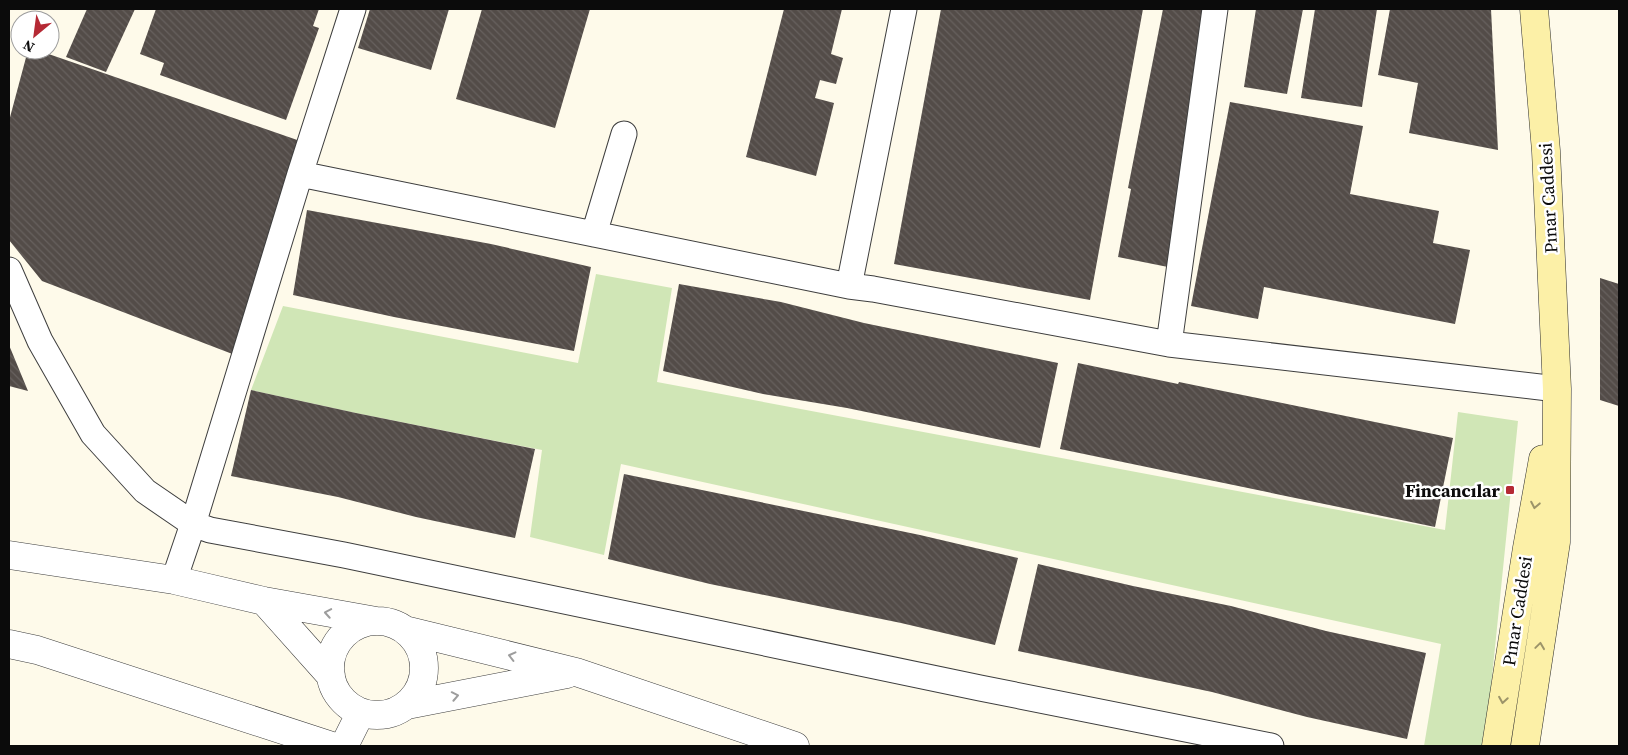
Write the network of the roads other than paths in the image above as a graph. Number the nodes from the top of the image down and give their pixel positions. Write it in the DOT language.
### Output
graph roads {
  1 [pos="353,9"];
  2 [pos="904,9"];
  3 [pos="1215,9"];
  4 [pos="1534,9"];
  5 [pos="624,134"];
  6 [pos="300,174"];
  7 [pos="594,234"];
  8 [pos="9,270"];
  9 [pos="848,286"];
  10 [pos="1169,344"];
  11 [pos="1557,388"];
  12 [pos="193,524"];
  13 [pos="9,555"];
  14 [pos="174,580"];
  15 [pos="264,601"];
  16 [pos="376,621"];
  17 [pos="405,630"];
  18 [pos="9,644"];
  19 [pos="576,672"];
  20 [pos="331,676"];
  21 [pos="407,705"];
  22 [pos="361,712"];
  23 [pos="332,746"];
  24 [pos="344,746"];
  25 [pos="795,746"];
  26 [pos="1271,746"];
  27 [pos="1496,746"];
  28 [pos="1525,746"];
  1 -- 6 [label="street"];
  2 -- 9 [label="street"];
  3 -- 10 [label="street"];
  4 -- 11 [label="main road, Pınar Caddesi"];
  5 -- 7 [label="street"];
  6 -- 7 [label="street"];
  6 -- 12 [label="street"];
  7 -- 9 [label="street"];
  8 -- 12 [label="street"];
  9 -- 10 [label="street"];
  10 -- 11 [label="street"];
  11 -- 27 [label="main road, Pınar Caddesi, one-way"];
  28 -- 11 [label="main road, Pınar Caddesi, one-way"];
  12 -- 14 [label="street"];
  12 -- 26 [label="street"];
  13 -- 14 [label="street"];
  14 -- 15 [label="street"];
  16 -- 15 [label="street, one-way"];
  15 -- 20 [label="street"];
  16 -- 17 [label="street"];
  16 -- 20 [label="street"];
  19 -- 17 [label="street, one-way"];
  17 -- 21 [label="street"];
  18 -- 23 [label="street"];
  21 -- 19 [label="street, one-way"];
  19 -- 25 [label="street"];
  20 -- 22 [label="street"];
  21 -- 22 [label="street"];
  22 -- 24 [label="street"];
}
